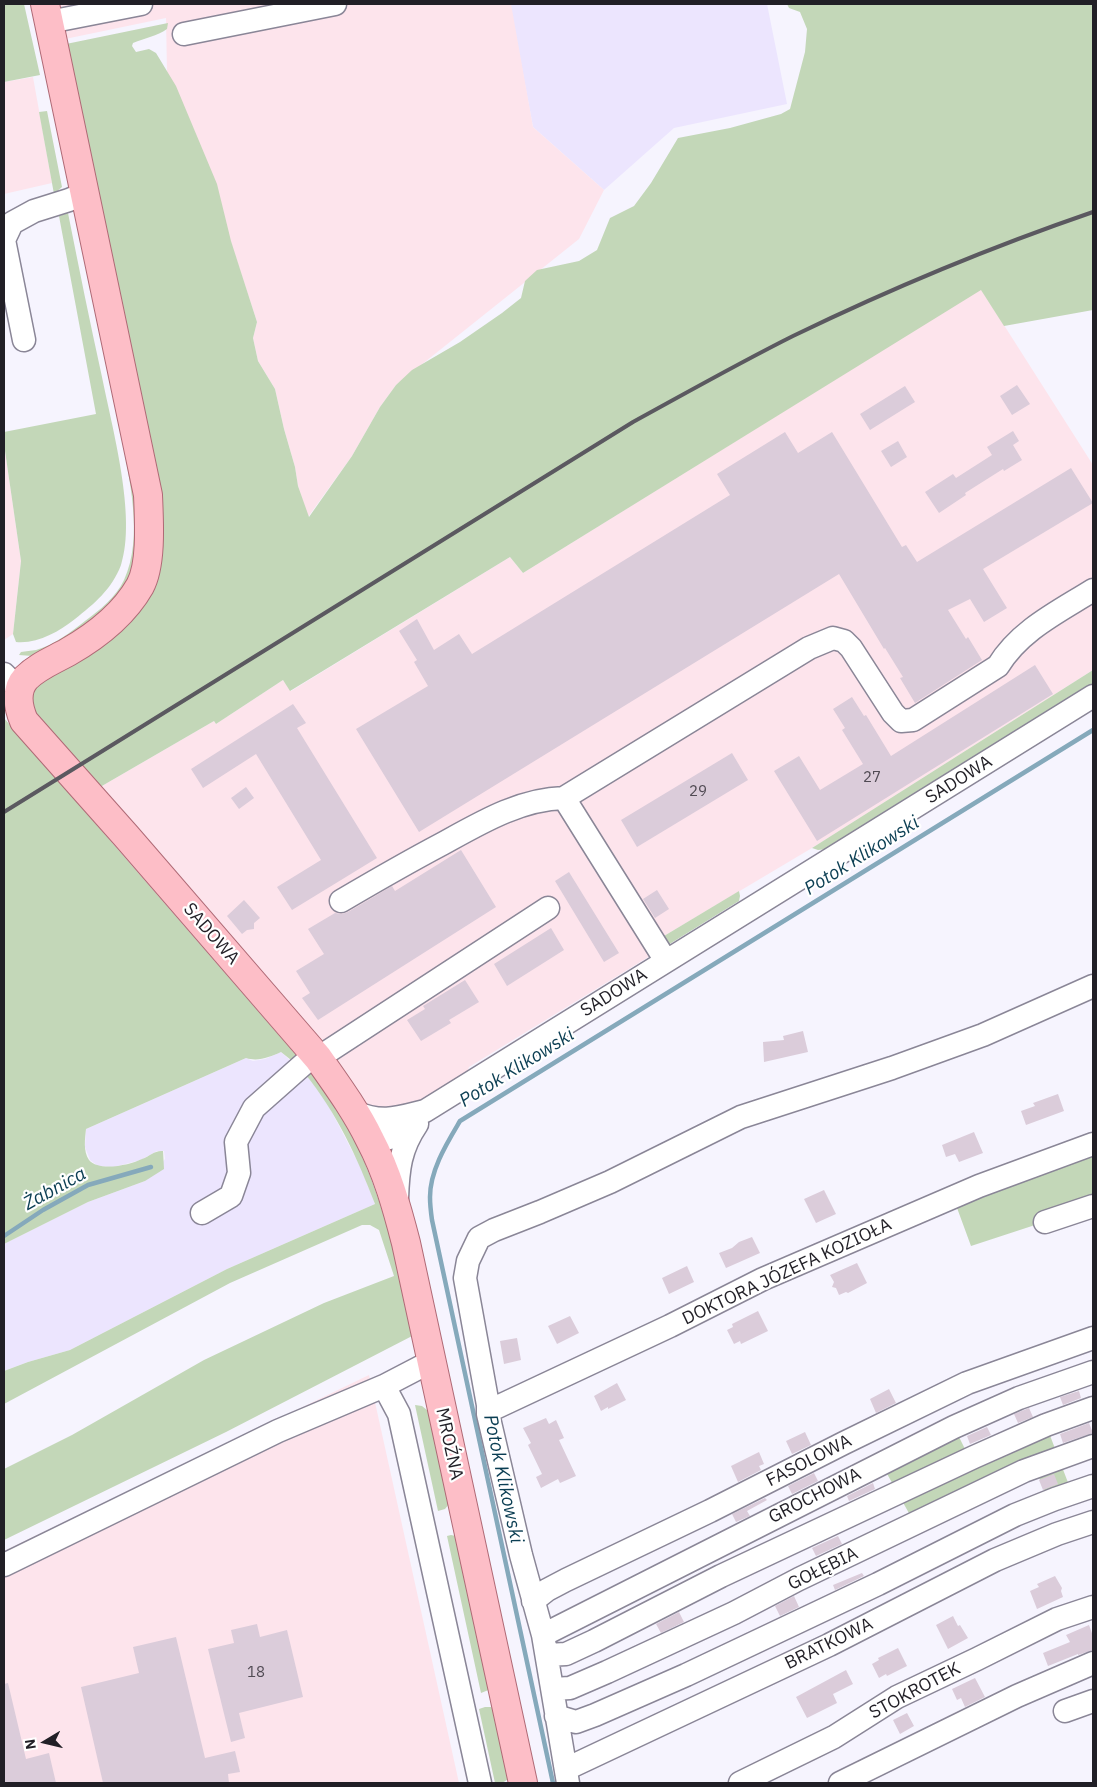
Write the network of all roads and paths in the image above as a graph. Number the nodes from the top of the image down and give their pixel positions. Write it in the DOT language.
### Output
graph roads {
  1 [pos="140,4"];
  2 [pos="335,4"];
  3 [pos="47,13"];
  4 [pos="184,34"];
  5 [pos="85,194"];
  6 [pos="24,340"];
  7 [pos="1093,590"];
  8 [pos="12,682"];
  9 [pos="1093,696"];
  10 [pos="564,798"];
  11 [pos="341,901"];
  12 [pos="548,908"];
  13 [pos="666,961"];
  14 [pos="1093,986"];
  15 [pos="316,1056"];
  16 [pos="354,1112"];
  17 [pos="421,1117"];
  18 [pos="389,1120"];
  19 [pos="371,1141"];
  20 [pos="1093,1144"];
  21 [pos="1093,1206"];
  22 [pos="396,1207"];
  23 [pos="202,1212"];
  24 [pos="1045,1222"];
  25 [pos="1093,1338"];
  26 [pos="432,1362"];
  27 [pos="1093,1372"];
  28 [pos="384,1386"];
  29 [pos="1093,1408"];
  30 [pos="488,1414"];
  31 [pos="1093,1446"];
  32 [pos="1093,1486"];
  33 [pos="1093,1522"];
  34 [pos="4,1565"];
  35 [pos="533,1601"];
  36 [pos="1093,1607"];
  37 [pos="545,1645"];
  38 [pos="1093,1663"];
  39 [pos="553,1689"];
  40 [pos="1093,1701"];
  41 [pos="1065,1711"];
  42 [pos="556,1716"];
  43 [pos="567,1776"];
  44 [pos="480,1783"];
  45 [pos="523,1783"];
  46 [pos="740,1783"];
  47 [pos="840,1783"];
  1 -- 3 [label="street"];
  2 -- 4 [label="street"];
  3 -- 5 [label="main road"];
  5 -- 6 [label="street"];
  5 -- 8 [label="main road"];
  7 -- 10 [label="street"];
  8 -- 15 [label="main road, SADOWA"];
  9 -- 13 [label="street, SADOWA"];
  10 -- 11 [label="street"];
  10 -- 13 [label="street"];
  12 -- 15 [label="street"];
  13 -- 17 [label="street, SADOWA"];
  14 -- 30 [label="street"];
  15 -- 16 [label="main road, SADOWA"];
  15 -- 23 [label="street"];
  16 -- 18 [label="street, SADOWA"];
  16 -- 19 [label="main road, MROŹNA"];
  17 -- 18 [label="street, SADOWA"];
  17 -- 19 [label="street"];
  17 -- 22 [label="street"];
  18 -- 19 [label="street"];
  19 -- 22 [label="main road, MROŹNA"];
  20 -- 30 [label="street, DOKTORA JÓZEFA KOZIOŁA"];
  21 -- 24 [label="street"];
  22 -- 26 [label="main road, MROŹNA"];
  25 -- 35 [label="street, FASOLOWA"];
  26 -- 28 [label="street"];
  26 -- 45 [label="main road, MROŹNA"];
  27 -- 37 [label="street, GROCHOWA"];
  28 -- 34 [label="street"];
  28 -- 44 [label="street"];
  29 -- 37 [label="street, GROCHOWA"];
  30 -- 35 [label="street"];
  31 -- 39 [label="street, GOŁĘBIA"];
  32 -- 42 [label="street"];
  33 -- 43 [label="street, BRATKOWA"];
  35 -- 37 [label="street"];
  36 -- 46 [label="street, STOKROTEK"];
  37 -- 39 [label="street"];
  38 -- 47 [label="street"];
  39 -- 42 [label="street"];
  40 -- 41 [label="street"];
  42 -- 43 [label="street"];
}
